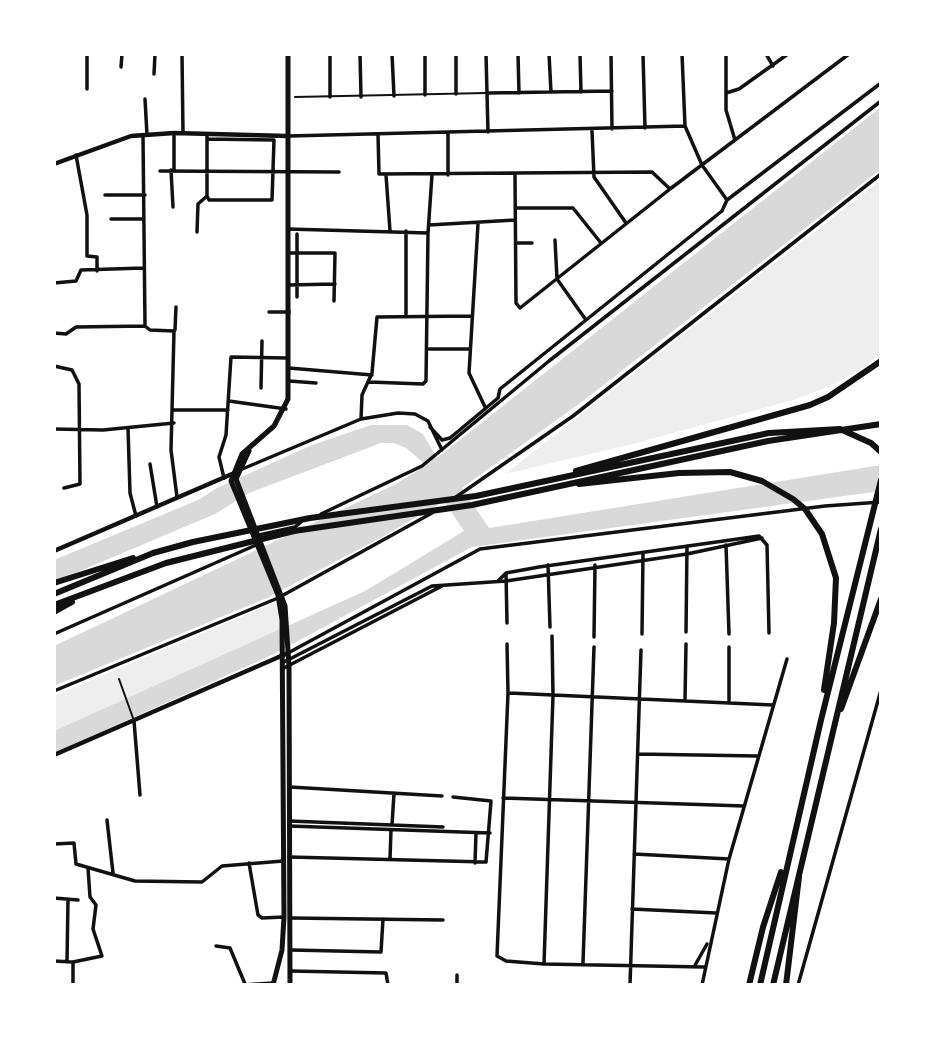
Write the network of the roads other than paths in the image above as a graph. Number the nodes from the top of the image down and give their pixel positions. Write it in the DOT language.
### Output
graph roads {
  1 [pos="87,54"];
  2 [pos="122,54"];
  3 [pos="155,54"];
  4 [pos="182,54"];
  5 [pos="288,54"];
  6 [pos="330,54"];
  7 [pos="360,54"];
  8 [pos="392,54"];
  9 [pos="425,54"];
  10 [pos="456,54"];
  11 [pos="486,54"];
  12 [pos="518,54"];
  13 [pos="550,54"];
  14 [pos="580,54"];
  15 [pos="611,54"];
  16 [pos="643,54"];
  17 [pos="682,54"];
  18 [pos="726,54"];
  19 [pos="765,54"];
  20 [pos="788,54"];
  21 [pos="847,55"];
  22 [pos="773,65"];
  23 [pos="121,67"];
  24 [pos="154,74"];
  25 [pos="881,83"];
  26 [pos="87,89"];
  27 [pos="611,91"];
  28 [pos="551,92"];
  29 [pos="580,92"];
  30 [pos="488,93"];
  31 [pos="519,93"];
  32 [pos="726,93"];
  33 [pos="456,94"];
  34 [pos="425,95"];
  35 [pos="394,96"];
  36 [pos="295,97"];
  37 [pos="330,97"];
  38 [pos="361,97"];
  39 [pos="145,99"];
  40 [pos="881,101"];
  41 [pos="685,126"];
  42 [pos="645,128"];
  43 [pos="612,130"];
  44 [pos="592,131"];
  45 [pos="488,132"];
  46 [pos="174,134"];
  47 [pos="183,134"];
  48 [pos="378,134"];
  49 [pos="448,134"];
  50 [pos="145,135"];
  51 [pos="207,136"];
  52 [pos="288,136"];
  53 [pos="735,140"];
  54 [pos="76,155"];
  55 [pos="54,164"];
  56 [pos="702,165"];
  57 [pos="208,169"];
  58 [pos="173,170"];
  59 [pos="160,171"];
  60 [pos="273,171"];
  61 [pos="288,171"];
  62 [pos="339,173"];
  63 [pos="593,173"];
  64 [pos="881,174"];
  65 [pos="386,175"];
  66 [pos="432,175"];
  67 [pos="449,175"];
  68 [pos="515,175"];
  69 [pos="670,189"];
  70 [pos="105,195"];
  71 [pos="145,195"];
  72 [pos="207,196"];
  73 [pos="727,200"];
  74 [pos="173,207"];
  75 [pos="515,208"];
  76 [pos="111,219"];
  77 [pos="144,219"];
  78 [pos="515,220"];
  79 [pos="626,223"];
  80 [pos="478,224"];
  81 [pos="429,225"];
  82 [pos="288,229"];
  83 [pos="390,231"];
  84 [pos="197,232"];
  85 [pos="406,232"];
  86 [pos="428,233"];
  87 [pos="297,234"];
  88 [pos="555,240"];
  89 [pos="516,243"];
  90 [pos="532,243"];
  91 [pos="601,243"];
  92 [pos="288,253"];
  93 [pos="297,253"];
  94 [pos="143,268"];
  95 [pos="97,271"];
  96 [pos="557,279"];
  97 [pos="54,283"];
  98 [pos="297,284"];
  99 [pos="335,284"];
  100 [pos="288,285"];
  101 [pos="297,297"];
  102 [pos="334,300"];
  103 [pos="176,307"];
  104 [pos="269,312"];
  105 [pos="289,312"];
  106 [pos="406,314"];
  107 [pos="429,314"];
  108 [pos="471,316"];
  109 [pos="586,320"];
  110 [pos="145,326"];
  111 [pos="174,331"];
  112 [pos="54,333"];
  113 [pos="262,341"];
  114 [pos="429,349"];
  115 [pos="469,349"];
  116 [pos="262,357"];
  117 [pos="289,358"];
  118 [pos="881,361"];
  119 [pos="54,366"];
  120 [pos="289,368"];
  121 [pos="372,375"];
  122 [pos="289,381"];
  123 [pos="369,382"];
  124 [pos="316,383"];
  125 [pos="261,388"];
  126 [pos="229,401"];
  127 [pos="485,407"];
  128 [pos="286,409"];
  129 [pos="174,410"];
  130 [pos="229,410"];
  131 [pos="361,419"];
  132 [pos="174,423"];
  133 [pos="881,424"];
  134 [pos="430,427"];
  135 [pos="128,428"];
  136 [pos="54,429"];
  137 [pos="78,429"];
  138 [pos="250,449"];
  139 [pos="440,451"];
  140 [pos="881,452"];
  141 [pos="150,464"];
  142 [pos="239,469"];
  143 [pos="566,476"];
  144 [pos="224,478"];
  145 [pos="233,478"];
  146 [pos="881,480"];
  147 [pos="64,488"];
  148 [pos="526,494"];
  149 [pos="178,499"];
  150 [pos="881,502"];
  151 [pos="157,508"];
  152 [pos="136,517"];
  153 [pos="881,529"];
  154 [pos="254,534"];
  155 [pos="726,543"];
  156 [pos="258,546"];
  157 [pos="687,546"];
  158 [pos="54,551"];
  159 [pos="153,553"];
  160 [pos="643,554"];
  161 [pos="687,554"];
  162 [pos="644,561"];
  163 [pos="595,563"];
  164 [pos="548,565"];
  165 [pos="506,573"];
  166 [pos="549,573"];
  167 [pos="498,581"];
  168 [pos="506,581"];
  169 [pos="54,583"];
  170 [pos="442,586"];
  171 [pos="429,587"];
  172 [pos="92,590"];
  173 [pos="432,592"];
  174 [pos="54,594"];
  175 [pos="280,595"];
  176 [pos="881,599"];
  177 [pos="54,605"];
  178 [pos="389,608"];
  179 [pos="54,612"];
  180 [pos="391,613"];
  181 [pos="370,621"];
  182 [pos="507,623"];
  183 [pos="550,626"];
  184 [pos="686,632"];
  185 [pos="54,634"];
  186 [pos="642,634"];
  187 [pos="729,634"];
  188 [pos="769,634"];
  189 [pos="552,636"];
  190 [pos="594,637"];
  191 [pos="507,644"];
  192 [pos="686,644"];
  193 [pos="594,647"];
  194 [pos="729,647"];
  195 [pos="641,650"];
  196 [pos="285,657"];
  197 [pos="787,659"];
  198 [pos="119,679"];
  199 [pos="881,690"];
  200 [pos="54,691"];
  201 [pos="508,693"];
  202 [pos="553,695"];
  203 [pos="592,696"];
  204 [pos="638,698"];
  205 [pos="685,700"];
  206 [pos="879,701"];
  207 [pos="729,702"];
  208 [pos="773,705"];
  209 [pos="134,720"];
  210 [pos="821,720"];
  211 [pos="829,742"];
  212 [pos="638,754"];
  213 [pos="54,755"];
  214 [pos="757,756"];
  215 [pos="286,787"];
  216 [pos="394,793"];
  217 [pos="140,795"];
  218 [pos="442,796"];
  219 [pos="453,797"];
  220 [pos="503,798"];
  221 [pos="550,800"];
  222 [pos="589,802"];
  223 [pos="635,804"];
  224 [pos="744,806"];
  225 [pos="107,820"];
  226 [pos="289,824"];
  227 [pos="391,827"];
  228 [pos="443,827"];
  229 [pos="794,832"];
  230 [pos="476,833"];
  231 [pos="490,833"];
  232 [pos="54,844"];
  233 [pos="803,848"];
  234 [pos="634,854"];
  235 [pos="289,857"];
  236 [pos="390,859"];
  237 [pos="729,859"];
  238 [pos="283,862"];
  239 [pos="249,863"];
  240 [pos="475,863"];
  241 [pos="88,868"];
  242 [pos="113,873"];
  243 [pos="54,898"];
  244 [pos="68,899"];
  245 [pos="78,900"];
  246 [pos="632,909"];
  247 [pos="716,914"];
  248 [pos="287,917"];
  249 [pos="383,919"];
  250 [pos="443,920"];
  251 [pos="710,939"];
  252 [pos="216,946"];
  253 [pos="290,950"];
  254 [pos="280,960"];
  255 [pos="290,960"];
  256 [pos="54,961"];
  257 [pos="67,962"];
  258 [pos="73,962"];
  259 [pos="544,964"];
  260 [pos="631,964"];
  261 [pos="583,965"];
  262 [pos="694,967"];
  263 [pos="704,967"];
  264 [pos="290,971"];
  265 [pos="457,975"];
  266 [pos="244,984"];
  267 [pos="273,984"];
  268 [pos="73,985"];
  269 [pos="290,985"];
  270 [pos="388,985"];
  271 [pos="457,985"];
  272 [pos="630,985"];
  273 [pos="702,985"];
  274 [pos="749,985"];
  275 [pos="760,985"];
  276 [pos="772,985"];
  277 [pos="786,985"];
  278 [pos="798,985"];
  1 -- 26 [label="street"];
  2 -- 23 [label="street"];
  3 -- 24 [label="street"];
  4 -- 47 [label="street"];
  5 -- 52 [label="main road"];
  6 -- 37 [label="street"];
  7 -- 38 [label="street"];
  8 -- 35 [label="street"];
  9 -- 34 [label="street"];
  10 -- 33 [label="street"];
  11 -- 30 [label="street"];
  12 -- 31 [label="street"];
  13 -- 28 [label="street"];
  14 -- 29 [label="street"];
  15 -- 27 [label="street"];
  16 -- 42 [label="street"];
  17 -- 41 [label="street"];
  18 -- 32 [label="street"];
  19 -- 22 [label="street"];
  20 -- 22 [label="street"];
  21 -- 53 [label="street"];
  22 -- 32 [label="street"];
  25 -- 73 [label="street"];
  27 -- 29 [label="street"];
  27 -- 43 [label="street"];
  28 -- 29 [label="street"];
  28 -- 31 [label="street"];
  30 -- 31 [label="street"];
  30 -- 33 [label="lane"];
  30 -- 45 [label="street"];
  32 -- 53 [label="street"];
  33 -- 34 [label="lane"];
  34 -- 35 [label="lane"];
  35 -- 38 [label="lane"];
  36 -- 37 [label="lane"];
  37 -- 38 [label="lane"];
  39 -- 50 [label="street"];
  40 -- 139 [label="street"];
  41 -- 42 [label="street"];
  41 -- 56 [label="street"];
  42 -- 43 [label="street"];
  43 -- 44 [label="street"];
  44 -- 45 [label="street"];
  44 -- 63 [label="street"];
  45 -- 49 [label="street"];
  46 -- 47 [label="street"];
  46 -- 50 [label="street"];
  46 -- 58 [label="street"];
  47 -- 51 [label="street"];
  48 -- 49 [label="street"];
  48 -- 52 [label="street"];
  48 -- 65 [label="street"];
  49 -- 67 [label="street"];
  50 -- 54 [label="street"];
  50 -- 71 [label="street"];
  51 -- 52 [label="street"];
  51 -- 57 [label="street"];
  51 -- 60 [label="street"];
  52 -- 61 [label="main road"];
  53 -- 56 [label="street"];
  54 -- 55 [label="street"];
  54 -- 95 [label="street"];
  56 -- 69 [label="street"];
  56 -- 73 [label="street"];
  57 -- 58 [label="street"];
  57 -- 60 [label="street"];
  57 -- 72 [label="street"];
  58 -- 59 [label="street"];
  58 -- 74 [label="street"];
  60 -- 61 [label="street"];
  60 -- 72 [label="street"];
  61 -- 62 [label="street"];
  61 -- 82 [label="main road"];
  63 -- 68 [label="street"];
  63 -- 69 [label="street"];
  63 -- 79 [label="street"];
  64 -- 175 [label="street"];
  65 -- 66 [label="street"];
  65 -- 83 [label="street"];
  66 -- 67 [label="street"];
  66 -- 81 [label="street"];
  67 -- 68 [label="street"];
  68 -- 75 [label="street"];
  69 -- 79 [label="street"];
  70 -- 71 [label="street"];
  71 -- 77 [label="street"];
  72 -- 84 [label="street"];
  73 -- 109 [label="street"];
  75 -- 78 [label="street"];
  75 -- 91 [label="street"];
  76 -- 77 [label="street"];
  77 -- 94 [label="street"];
  78 -- 80 [label="street"];
  78 -- 89 [label="street"];
  79 -- 91 [label="street"];
  80 -- 81 [label="street"];
  80 -- 108 [label="street"];
  81 -- 86 [label="street"];
  82 -- 83 [label="street"];
  82 -- 92 [label="main road"];
  83 -- 85 [label="street"];
  85 -- 86 [label="street"];
  85 -- 106 [label="street"];
  86 -- 107 [label="street"];
  87 -- 93 [label="street"];
  88 -- 96 [label="street"];
  89 -- 90 [label="street"];
  89 -- 96 [label="street"];
  91 -- 96 [label="street"];
  92 -- 93 [label="street"];
  92 -- 100 [label="main road"];
  93 -- 98 [label="street"];
  93 -- 99 [label="street"];
  94 -- 95 [label="street"];
  94 -- 110 [label="street"];
  95 -- 97 [label="street"];
  96 -- 109 [label="street"];
  98 -- 99 [label="street"];
  98 -- 100 [label="street"];
  98 -- 101 [label="street"];
  99 -- 102 [label="street"];
  100 -- 105 [label="main road"];
  103 -- 111 [label="street"];
  104 -- 105 [label="street"];
  105 -- 117 [label="main road"];
  106 -- 107 [label="street"];
  106 -- 121 [label="street"];
  107 -- 108 [label="street"];
  107 -- 114 [label="street"];
  108 -- 115 [label="street"];
  109 -- 127 [label="street"];
  110 -- 111 [label="street"];
  110 -- 112 [label="street"];
  111 -- 129 [label="street"];
  113 -- 116 [label="street"];
  114 -- 115 [label="street"];
  114 -- 123 [label="street"];
  115 -- 127 [label="street"];
  116 -- 117 [label="street"];
  116 -- 125 [label="street"];
  116 -- 126 [label="street"];
  117 -- 120 [label="main road"];
  118 -- 143 [label="highway"];
  119 -- 137 [label="street"];
  120 -- 121 [label="street"];
  120 -- 122 [label="main road"];
  121 -- 123 [label="street"];
  122 -- 124 [label="street"];
  122 -- 128 [label="main road"];
  123 -- 131 [label="street"];
  126 -- 128 [label="street"];
  126 -- 130 [label="street"];
  127 -- 134 [label="street"];
  128 -- 138 [label="main road"];
  129 -- 130 [label="street"];
  129 -- 132 [label="street"];
  130 -- 144 [label="street"];
  131 -- 134 [label="street"];
  131 -- 142 [label="street"];
  132 -- 135 [label="street"];
  132 -- 149 [label="street"];
  133 -- 148 [label="highway"];
  134 -- 139 [label="street"];
  135 -- 137 [label="street"];
  135 -- 152 [label="street"];
  136 -- 137 [label="street"];
  137 -- 147 [label="street"];
  138 -- 142 [label="main road"];
  138 -- 145 [label="main road"];
  139 -- 154 [label="street"];
  140 -- 143 [label="highway"];
  141 -- 151 [label="street"];
  142 -- 145 [label="main road"];
  143 -- 159 [label="highway"];
  144 -- 145 [label="street"];
  144 -- 149 [label="street"];
  145 -- 154 [label="main road"];
  146 -- 210 [label="highway"];
  148 -- 172 [label="highway"];
  148 -- 210 [label="highway"];
  149 -- 151 [label="street"];
  150 -- 196 [label="street"];
  151 -- 152 [label="street"];
  152 -- 158 [label="street"];
  153 -- 211 [label="highway"];
  154 -- 156 [label="main road"];
  155 -- 157 [label="street"];
  155 -- 161 [label="street"];
  155 -- 187 [label="street"];
  155 -- 188 [label="street"];
  156 -- 175 [label="main road"];
  156 -- 185 [label="street"];
  157 -- 160 [label="street"];
  157 -- 161 [label="street"];
  159 -- 169 [label="highway"];
  159 -- 174 [label="highway"];
  160 -- 162 [label="street"];
  160 -- 163 [label="street"];
  161 -- 162 [label="street"];
  161 -- 184 [label="street"];
  162 -- 163 [label="street"];
  162 -- 186 [label="street"];
  163 -- 164 [label="street"];
  163 -- 166 [label="street"];
  163 -- 190 [label="street"];
  164 -- 165 [label="street"];
  164 -- 166 [label="street"];
  165 -- 167 [label="street"];
  165 -- 168 [label="street"];
  166 -- 168 [label="street"];
  166 -- 183 [label="street"];
  167 -- 168 [label="street"];
  167 -- 170 [label="street"];
  168 -- 182 [label="street"];
  170 -- 171 [label="street"];
  170 -- 173 [label="street"];
  171 -- 173 [label="street"];
  171 -- 178 [label="street"];
  172 -- 177 [label="highway"];
  172 -- 179 [label="highway"];
  173 -- 180 [label="street"];
  175 -- 196 [label="main road"];
  175 -- 200 [label="street"];
  176 -- 211 [label="highway"];
  178 -- 180 [label="street"];
  178 -- 181 [label="street"];
  180 -- 181 [label="street"];
  181 -- 196 [label="street"];
  189 -- 202 [label="street"];
  191 -- 201 [label="street"];
  192 -- 205 [label="street"];
  193 -- 203 [label="street"];
  194 -- 207 [label="street"];
  195 -- 204 [label="street"];
  196 -- 209 [label="street"];
  196 -- 215 [label="main road"];
  197 -- 208 [label="street"];
  198 -- 209 [label="lane"];
  199 -- 206 [label="street"];
  201 -- 202 [label="street"];
  201 -- 220 [label="street"];
  202 -- 203 [label="street"];
  202 -- 221 [label="street"];
  203 -- 204 [label="street"];
  203 -- 222 [label="street"];
  204 -- 205 [label="street"];
  204 -- 212 [label="street"];
  205 -- 207 [label="street"];
  206 -- 278 [label="street"];
  207 -- 208 [label="street"];
  208 -- 214 [label="street"];
  209 -- 213 [label="street"];
  209 -- 217 [label="street"];
  210 -- 229 [label="highway"];
  211 -- 233 [label="highway"];
  212 -- 214 [label="street"];
  212 -- 223 [label="street"];
  214 -- 224 [label="street"];
  215 -- 216 [label="street"];
  215 -- 226 [label="main road"];
  215 -- 238 [label="main road"];
  216 -- 218 [label="street"];
  216 -- 227 [label="street"];
  219 -- 231 [label="street"];
  220 -- 221 [label="street"];
  220 -- 259 [label="street"];
  221 -- 222 [label="street"];
  221 -- 259 [label="street"];
  222 -- 223 [label="street"];
  222 -- 261 [label="street"];
  223 -- 224 [label="street"];
  223 -- 234 [label="street"];
  224 -- 237 [label="street"];
  225 -- 242 [label="street"];
  226 -- 227 [label="street"];
  226 -- 235 [label="main road"];
  227 -- 228 [label="street"];
  227 -- 230 [label="street"];
  227 -- 236 [label="street"];
  229 -- 274 [label="highway"];
  229 -- 275 [label="highway"];
  230 -- 231 [label="street"];
  230 -- 240 [label="street"];
  231 -- 240 [label="street"];
  232 -- 241 [label="street"];
  233 -- 276 [label="highway"];
  233 -- 277 [label="highway"];
  234 -- 237 [label="street"];
  234 -- 246 [label="street"];
  235 -- 236 [label="street"];
  235 -- 248 [label="main road"];
  236 -- 240 [label="street"];
  237 -- 247 [label="street"];
  238 -- 239 [label="street"];
  238 -- 248 [label="main road"];
  239 -- 242 [label="street"];
  239 -- 248 [label="street"];
  241 -- 242 [label="street"];
  241 -- 258 [label="street"];
  243 -- 244 [label="street"];
  244 -- 245 [label="street"];
  244 -- 257 [label="street"];
  246 -- 247 [label="street"];
  246 -- 260 [label="street"];
  247 -- 251 [label="street"];
  248 -- 249 [label="street"];
  248 -- 253 [label="main road"];
  248 -- 254 [label="main road"];
  249 -- 250 [label="street"];
  249 -- 253 [label="street"];
  251 -- 262 [label="street"];
  251 -- 263 [label="street"];
  252 -- 266 [label="street"];
  253 -- 255 [label="main road"];
  254 -- 255 [label="main road"];
  254 -- 267 [label="main road"];
  255 -- 264 [label="main road"];
  256 -- 257 [label="street"];
  257 -- 258 [label="street"];
  258 -- 268 [label="street"];
  259 -- 261 [label="street"];
  260 -- 261 [label="street"];
  260 -- 262 [label="street"];
  260 -- 272 [label="street"];
  262 -- 263 [label="street"];
  263 -- 273 [label="street"];
  264 -- 269 [label="main road"];
  264 -- 270 [label="street"];
  265 -- 271 [label="street"];
  266 -- 267 [label="street"];
}
